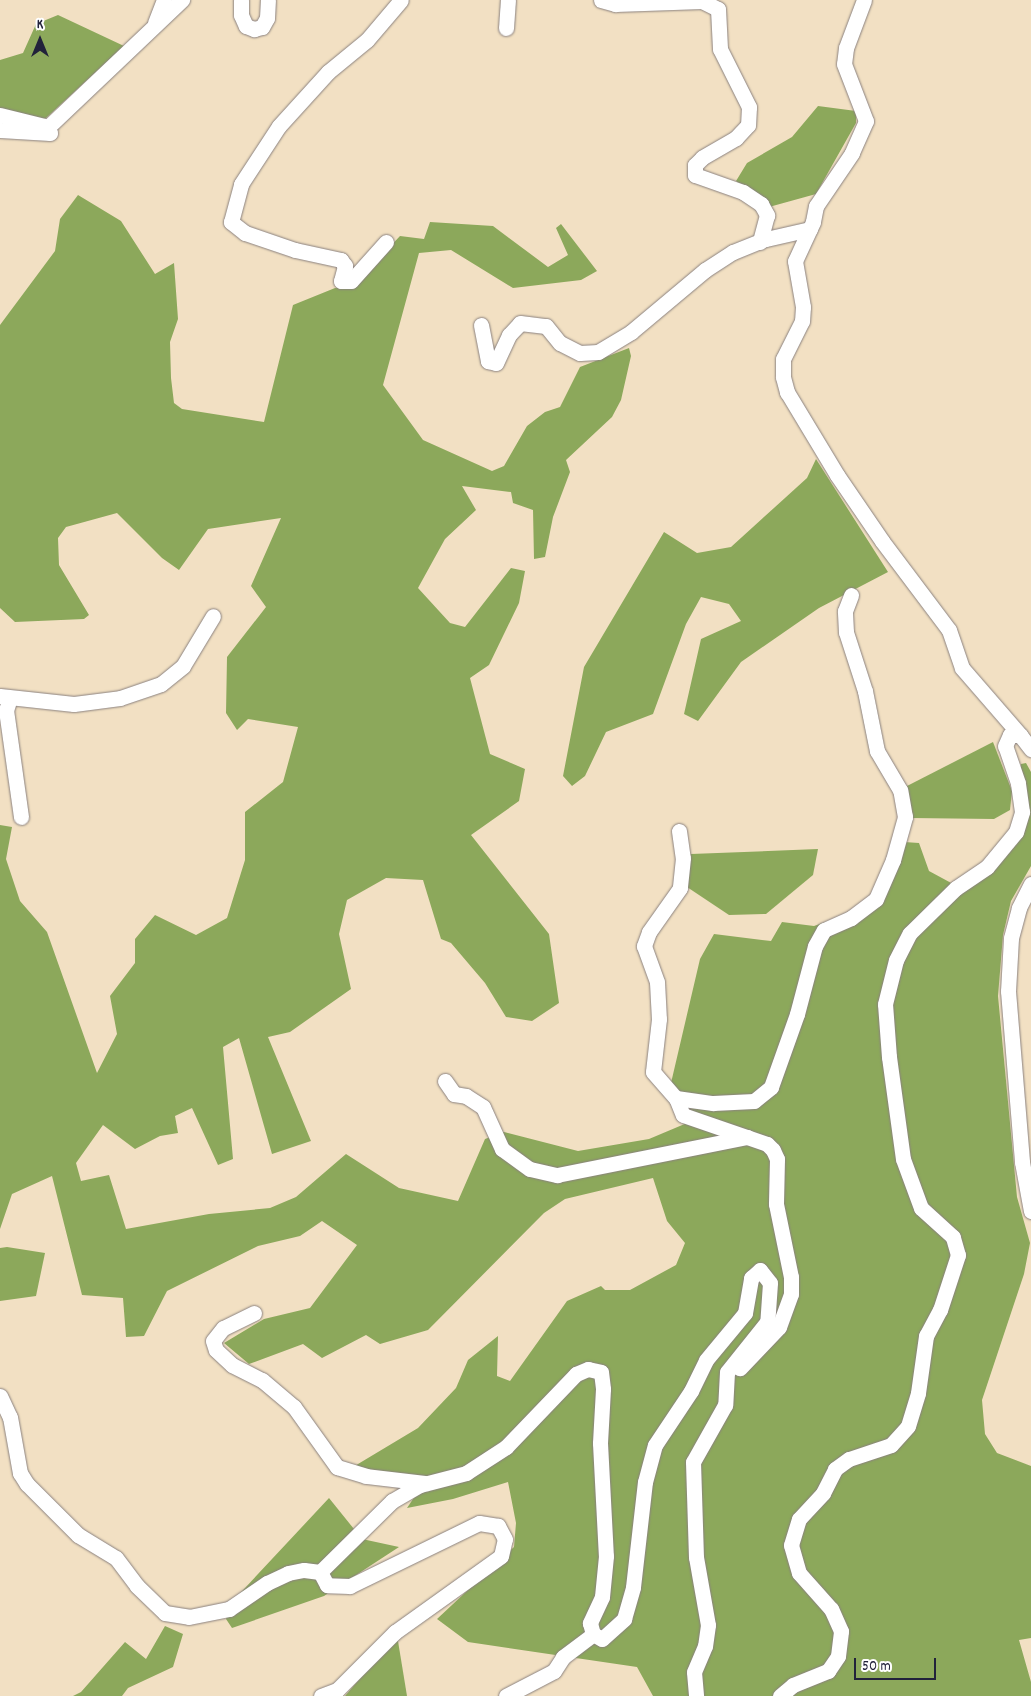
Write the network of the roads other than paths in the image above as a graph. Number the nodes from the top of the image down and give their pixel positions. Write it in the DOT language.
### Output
graph roads {
  1 [pos="164,0"];
  2 [pos="182,0"];
  3 [pos="241,0"];
  4 [pos="268,0"];
  5 [pos="401,0"];
  6 [pos="508,0"];
  7 [pos="601,0"];
  8 [pos="864,0"];
  9 [pos="155,24"];
  10 [pos="506,28"];
  11 [pos="0,115"];
  12 [pos="48,127"];
  13 [pos="0,130"];
  14 [pos="810,229"];
  15 [pos="386,242"];
  16 [pos="760,242"];
  17 [pos="481,325"];
  18 [pos="851,595"];
  19 [pos="213,616"];
  20 [pos="5,697"];
  21 [pos="1020,735"];
  22 [pos="1031,750"];
  23 [pos="21,817"];
  24 [pos="679,831"];
  25 [pos="1031,884"];
  26 [pos="445,1080"];
  27 [pos="676,1098"];
  28 [pos="747,1137"];
  29 [pos="1031,1211"];
  30 [pos="254,1313"];
  31 [pos="726,1390"];
  32 [pos="0,1396"];
  33 [pos="427,1484"];
  34 [pos="320,1572"];
  35 [pos="593,1634"];
  36 [pos="334,1693"];
  37 [pos="321,1696"];
  38 [pos="506,1696"];
  39 [pos="696,1696"];
  40 [pos="780,1696"];
  1 -- 9 [label="street"];
  2 -- 9 [label="street"];
  3 -- 4 [label="street"];
  5 -- 15 [label="street"];
  6 -- 10 [label="street"];
  7 -- 16 [label="street"];
  8 -- 14 [label="street"];
  9 -- 12 [label="street"];
  11 -- 12 [label="street"];
  12 -- 13 [label="street"];
  14 -- 16 [label="street"];
  14 -- 21 [label="street"];
  16 -- 17 [label="street"];
  18 -- 27 [label="street"];
  19 -- 20 [label="street"];
  20 -- 23 [label="street"];
  21 -- 22 [label="street"];
  21 -- 40 [label="street"];
  24 -- 27 [label="street"];
  25 -- 29 [label="street"];
  26 -- 28 [label="street"];
  27 -- 28 [label="street"];
  28 -- 31 [label="street"];
  30 -- 33 [label="street"];
  31 -- 35 [label="street"];
  31 -- 39 [label="street"];
  32 -- 34 [label="street"];
  33 -- 34 [label="street"];
  33 -- 35 [label="street"];
  34 -- 36 [label="street"];
  35 -- 38 [label="street"];
  36 -- 37 [label="street"];
}
